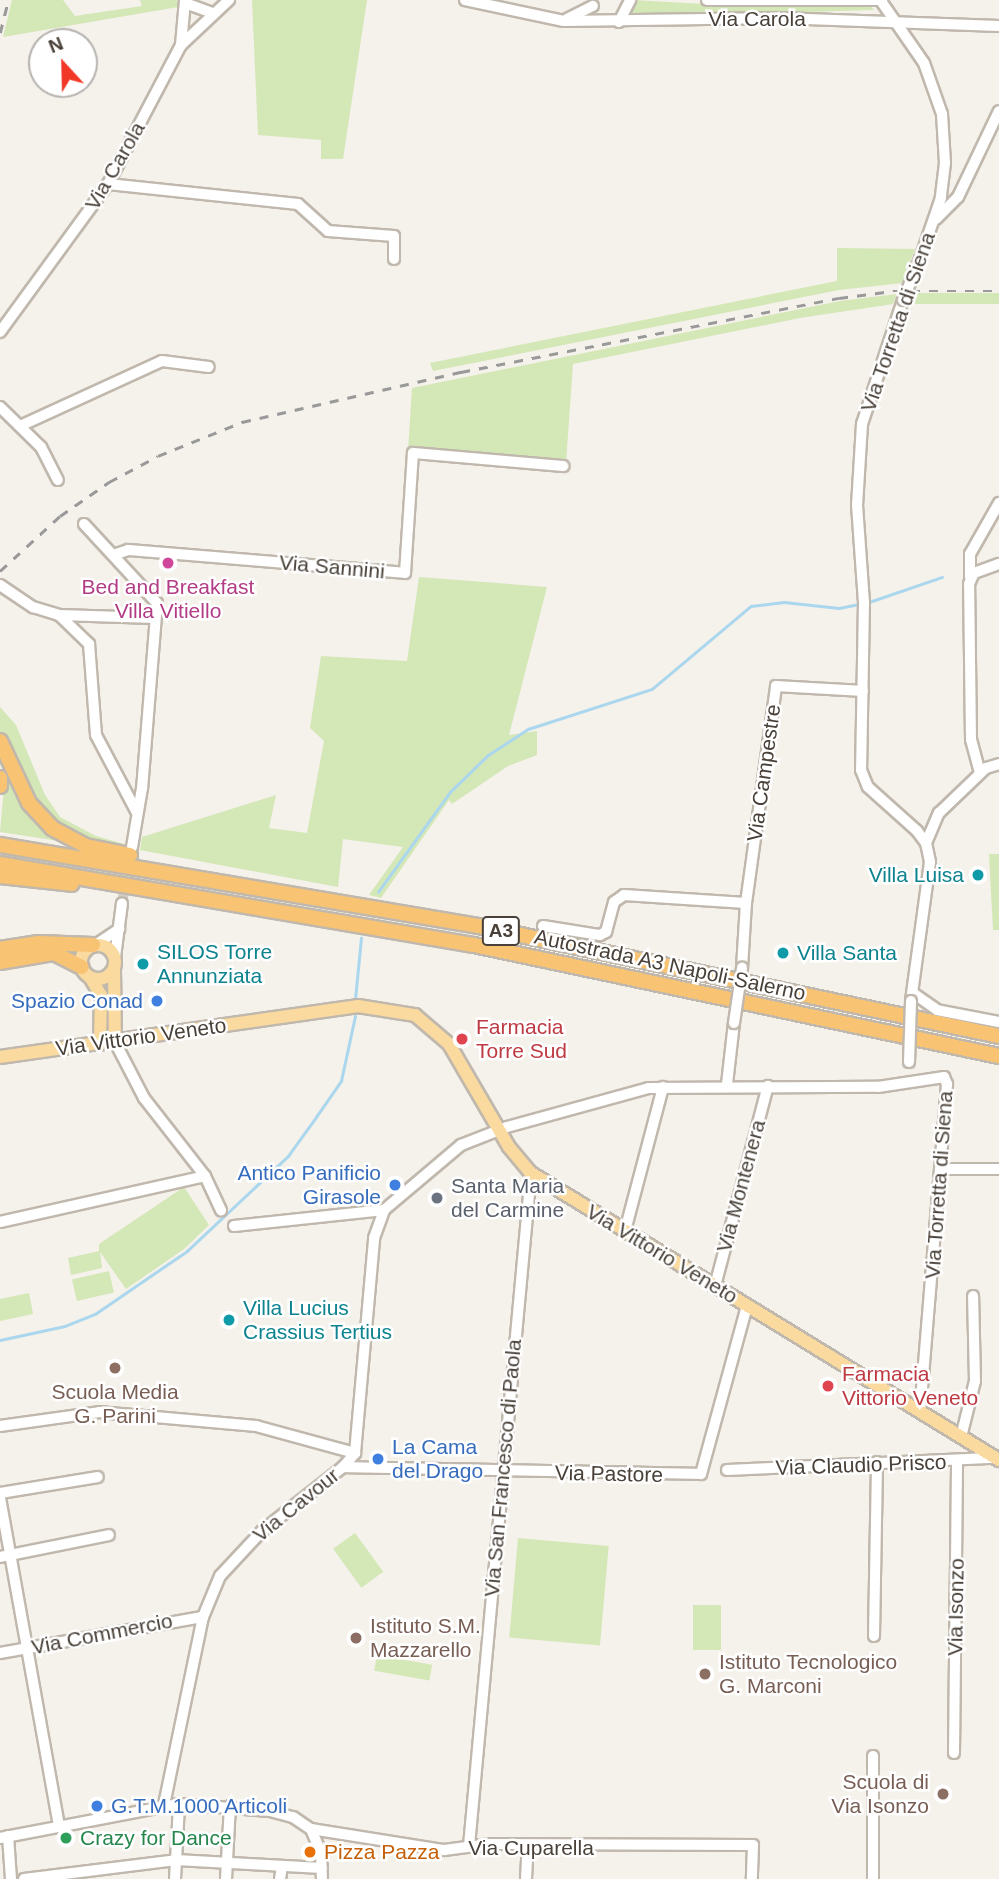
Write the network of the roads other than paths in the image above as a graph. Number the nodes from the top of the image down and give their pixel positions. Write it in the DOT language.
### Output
graph roads {
  1 [pos="465,0"];
  2 [pos="630,0"];
  3 [pos="707,0"];
  4 [pos="185,1"];
  5 [pos="881,1"];
  6 [pos="594,3"];
  7 [pos="220,5"];
  8 [pos="895,20"];
  9 [pos="564,21"];
  10 [pos="604,21"];
  11 [pos="619,22"];
  12 [pos="999,26"];
  13 [pos="181,45"];
  14 [pos="999,111"];
  15 [pos="108,184"];
  16 [pos="933,222"];
  17 [pos="394,259"];
  18 [pos="0,332"];
  19 [pos="209,367"];
  20 [pos="0,407"];
  21 [pos="20,426"];
  22 [pos="564,466"];
  23 [pos="58,480"];
  24 [pos="999,503"];
  25 [pos="83,524"];
  26 [pos="116,554"];
  27 [pos="999,564"];
  28 [pos="970,577"];
  29 [pos="0,584"];
  30 [pos="60,615"];
  31 [pos="155,618"];
  32 [pos="863,691"];
  33 [pos="0,741"];
  34 [pos="999,764"];
  35 [pos="980,773"];
  36 [pos="0,778"];
  37 [pos="0,786"];
  38 [pos="138,815"];
  39 [pos="926,843"];
  40 [pos="0,845"];
  41 [pos="132,847"];
  42 [pos="0,864"];
  43 [pos="0,876"];
  44 [pos="257,886"];
  45 [pos="151,888"];
  46 [pos="122,903"];
  47 [pos="746,903"];
  48 [pos="543,926"];
  49 [pos="120,929"];
  50 [pos="95,945"];
  51 [pos="0,949"];
  52 [pos="0,962"];
  53 [pos="114,963"];
  54 [pos="86,972"];
  55 [pos="912,997"];
  56 [pos="999,1022"];
  57 [pos="999,1036"];
  58 [pos="115,1042"];
  59 [pos="100,1044"];
  60 [pos="999,1056"];
  61 [pos="0,1057"];
  62 [pos="911,1080"];
  63 [pos="727,1084"];
  64 [pos="768,1086"];
  65 [pos="663,1087"];
  66 [pos="499,1130"];
  67 [pos="941,1169"];
  68 [pos="999,1169"];
  69 [pos="531,1173"];
  70 [pos="205,1176"];
  71 [pos="384,1210"];
  72 [pos="221,1211"];
  73 [pos="0,1222"];
  74 [pos="234,1226"];
  75 [pos="625,1231"];
  76 [pos="715,1286"];
  77 [pos="973,1296"];
  78 [pos="747,1306"];
  79 [pos="920,1412"];
  80 [pos="0,1426"];
  81 [pos="961,1437"];
  82 [pos="355,1453"];
  83 [pos="997,1459"];
  84 [pos="877,1462"];
  85 [pos="957,1462"];
  86 [pos="343,1467"];
  87 [pos="727,1470"];
  88 [pos="502,1473"];
  89 [pos="98,1477"];
  90 [pos="0,1495"];
  91 [pos="109,1535"];
  92 [pos="5,1556"];
  93 [pos="203,1617"];
  94 [pos="874,1636"];
  95 [pos="26,1648"];
  96 [pos="0,1653"];
  97 [pos="954,1753"];
  98 [pos="873,1756"];
  99 [pos="179,1804"];
  100 [pos="164,1805"];
  101 [pos="230,1806"];
  102 [pos="59,1826"];
  103 [pos="311,1829"];
  104 [pos="4,1837"];
  105 [pos="469,1846"];
  106 [pos="528,1846"];
  107 [pos="176,1860"];
  108 [pos="227,1862"];
  109 [pos="282,1866"];
  110 [pos="322,1874"];
  111 [pos="11,1879"];
  112 [pos="24,1879"];
  113 [pos="174,1879"];
  114 [pos="226,1879"];
  115 [pos="280,1879"];
  116 [pos="526,1879"];
  117 [pos="752,1879"];
  118 [pos="873,1879"];
  1 -- 9 [label="street"];
  2 -- 11 [label="street"];
  3 -- 5 [label="street"];
  4 -- 7 [label="street"];
  4 -- 13 [label="street"];
  5 -- 8 [label="street, Via Torretta di Siena"];
  6 -- 9 [label="street"];
  6 -- 10 [label="street"];
  7 -- 13 [label="street, Via Carola"];
  8 -- 11 [label="street, Via Carola"];
  8 -- 12 [label="street, Via Carola"];
  8 -- 16 [label="street, Via Torretta di Siena"];
  9 -- 10 [label="street"];
  10 -- 11 [label="street, Via Carola"];
  13 -- 15 [label="street, Via Carola"];
  14 -- 16 [label="street"];
  15 -- 17 [label="street"];
  15 -- 18 [label="street, Via Carola"];
  16 -- 32 [label="street, Via Torretta di Siena, bridge"];
  19 -- 21 [label="street"];
  20 -- 21 [label="street"];
  21 -- 23 [label="street"];
  22 -- 26 [label="street, Via Sannini"];
  24 -- 28 [label="street"];
  25 -- 26 [label="street"];
  26 -- 31 [label="street"];
  27 -- 28 [label="street"];
  28 -- 35 [label="street"];
  29 -- 30 [label="street"];
  30 -- 31 [label="street"];
  30 -- 38 [label="street"];
  31 -- 38 [label="street"];
  32 -- 39 [label="street, Via Torretta di Siena"];
  32 -- 47 [label="street, Via Campestre"];
  33 -- 44 [label="highway"];
  34 -- 35 [label="street, Via Torretta di Siena"];
  35 -- 39 [label="street, Via Torretta di Siena"];
  36 -- 37 [label="highway"];
  38 -- 41 [label="street"];
  39 -- 55 [label="street, Via Torretta di Siena"];
  40 -- 44 [label="highway, Autostrada A3 Napoli-Salerno / A3"];
  42 -- 45 [label="highway, Autostrada A3 Napoli-Salerno / A3"];
  43 -- 45 [label="highway"];
  44 -- 57 [label="highway, Autostrada A3 Napoli-Salerno / A3"];
  45 -- 60 [label="highway, Autostrada A3 Napoli-Salerno / A3"];
  46 -- 49 [label="street"];
  47 -- 48 [label="street"];
  47 -- 63 [label="street, Via Campestre, bridge"];
  49 -- 50 [label="street"];
  49 -- 53 [label="street"];
  50 -- 51 [label="highway"];
  50 -- 53 [label="main road"];
  50 -- 54 [label="main road"];
  52 -- 54 [label="highway"];
  53 -- 54 [label="main road"];
  53 -- 58 [label="main road"];
  54 -- 59 [label="main road"];
  55 -- 56 [label="street"];
  55 -- 62 [label="street, Via Torretta di Siena, bridge"];
  58 -- 59 [label="main road, Via Vittorio Veneto"];
  58 -- 66 [label="main road, Via Vittorio Veneto"];
  58 -- 70 [label="street"];
  59 -- 61 [label="main road, Via Vittorio Veneto"];
  62 -- 64 [label="street"];
  62 -- 67 [label="street, Via Torretta di Siena"];
  63 -- 64 [label="street"];
  63 -- 65 [label="street"];
  64 -- 76 [label="street, Via Montenera"];
  65 -- 66 [label="street"];
  65 -- 75 [label="street"];
  66 -- 69 [label="main road, Via Vittorio Veneto"];
  66 -- 71 [label="street"];
  67 -- 68 [label="street"];
  67 -- 79 [label="street, Via Torretta di Siena"];
  69 -- 75 [label="main road, Via Vittorio Veneto"];
  69 -- 88 [label="street, Via San Francesco di Paola"];
  70 -- 72 [label="street"];
  70 -- 73 [label="street"];
  71 -- 74 [label="street"];
  71 -- 82 [label="street, Via Cavour"];
  75 -- 76 [label="main road, Via Vittorio Veneto"];
  76 -- 78 [label="main road, Via Vittorio Veneto"];
  77 -- 81 [label="street"];
  78 -- 79 [label="main road, Via Vittorio Veneto"];
  78 -- 88 [label="street, Via Pastore"];
  79 -- 81 [label="main road, Via Vittorio Veneto"];
  80 -- 82 [label="street"];
  81 -- 83 [label="main road, Via Vittorio Veneto"];
  82 -- 86 [label="street, Via Cavour"];
  83 -- 85 [label="street, Via Claudio Prisco"];
  84 -- 85 [label="street, Via Claudio Prisco"];
  84 -- 87 [label="street, Via Claudio Prisco"];
  84 -- 94 [label="street"];
  85 -- 97 [label="street, Via Isonzo"];
  86 -- 88 [label="street, Via Pastore"];
  86 -- 93 [label="street, Via Cavour"];
  88 -- 105 [label="street, Via San Francesco di Paola"];
  89 -- 90 [label="street"];
  90 -- 92 [label="street"];
  91 -- 92 [label="street"];
  92 -- 95 [label="street"];
  93 -- 95 [label="street, Via Commercio"];
  93 -- 100 [label="street, Via Cavour"];
  95 -- 96 [label="street, Via Commercio"];
  95 -- 102 [label="street"];
  98 -- 118 [label="street"];
  99 -- 100 [label="street, Via Cuparella"];
  99 -- 101 [label="street, Via Cuparella"];
  99 -- 107 [label="street"];
  100 -- 102 [label="street, Via Cuparella"];
  101 -- 103 [label="street, Via Cuparella"];
  101 -- 108 [label="street"];
  102 -- 104 [label="street, Via Cuparella"];
  103 -- 105 [label="street, Via Cuparella"];
  103 -- 110 [label="street"];
  104 -- 111 [label="street"];
  105 -- 106 [label="street, Via Cuparella"];
  106 -- 116 [label="street"];
  106 -- 117 [label="street, Via Cuparella"];
  107 -- 108 [label="street"];
  107 -- 112 [label="street"];
  107 -- 113 [label="street"];
  108 -- 109 [label="street"];
  108 -- 114 [label="street"];
  109 -- 110 [label="street"];
  109 -- 115 [label="street"];
}
